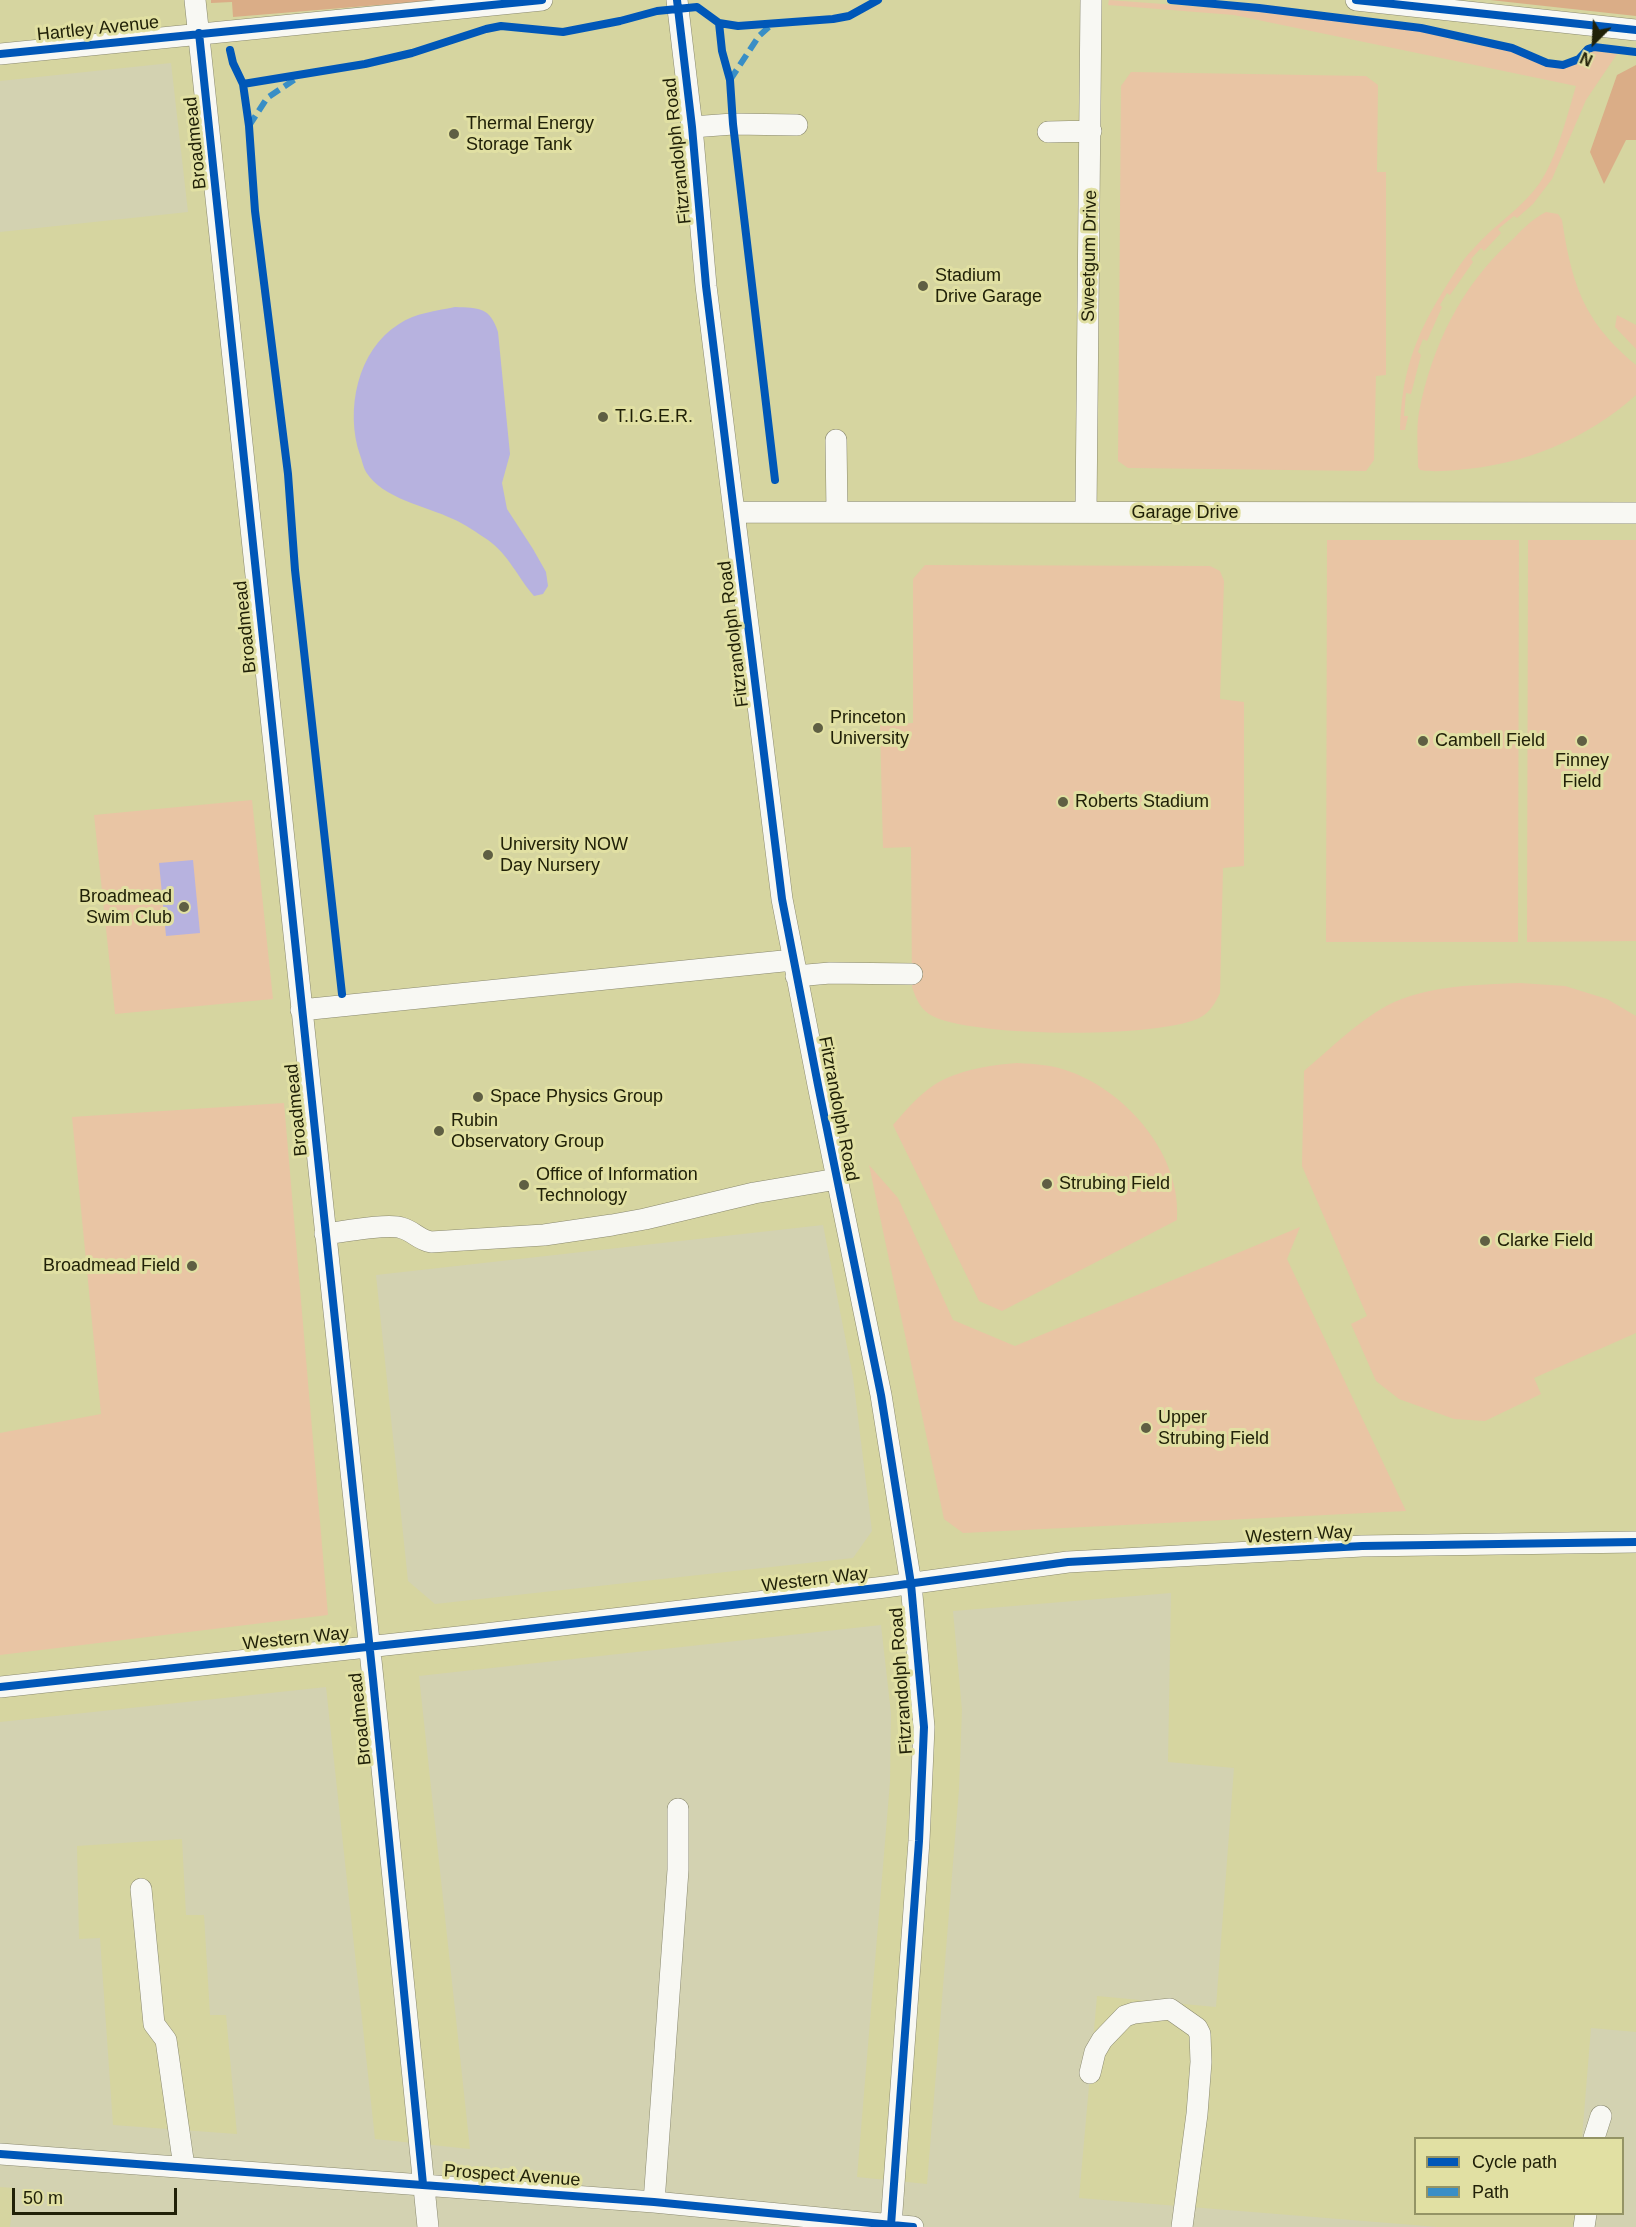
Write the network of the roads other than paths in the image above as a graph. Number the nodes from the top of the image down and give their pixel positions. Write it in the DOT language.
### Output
graph roads {
  1 [pos="195,0"];
  2 [pos="542,0"];
  3 [pos="677,0"];
  4 [pos="1091,0"];
  5 [pos="1356,0"];
  6 [pos="1636,30"];
  7 [pos="199,33"];
  8 [pos="0,54"];
  9 [pos="797,125"];
  10 [pos="692,127"];
  11 [pos="1091,131"];
  12 [pos="1048,132"];
  13 [pos="836,440"];
  14 [pos="735,512"];
  15 [pos="837,512"];
  16 [pos="1086,513"];
  17 [pos="1636,513"];
  18 [pos="795,968"];
  19 [pos="912,974"];
  20 [pos="301,1010"];
  21 [pos="837,1179"];
  22 [pos="325,1234"];
  23 [pos="1636,1542"];
  24 [pos="911,1584"];
  25 [pos="369,1646"];
  26 [pos="0,1687"];
  27 [pos="678,1809"];
  28 [pos="141,1889"];
  29 [pos="1090,2073"];
  30 [pos="1601,2116"];
  31 [pos="1595,2137"];
  32 [pos="0,2154"];
  33 [pos="184,2167"];
  34 [pos="423,2184"];
  35 [pos="654,2202"];
  36 [pos="891,2225"];
  37 [pos="428,2227"];
  38 [pos="913,2227"];
  39 [pos="1182,2227"];
  1 -- 7 [label="street, Broadmead"];
  2 -- 7 [label="street, Hartley Avenue"];
  3 -- 10 [label="street, Fitzrandolph Road"];
  4 -- 11 [label="street, Sweetgum Drive"];
  5 -- 6 [label="street"];
  7 -- 8 [label="street, Hartley Avenue"];
  7 -- 20 [label="street, Broadmead"];
  9 -- 10 [label="street"];
  10 -- 14 [label="street, Fitzrandolph Road"];
  11 -- 12 [label="street"];
  11 -- 16 [label="street, Sweetgum Drive"];
  13 -- 15 [label="street"];
  14 -- 15 [label="street, Garage Drive"];
  14 -- 18 [label="street, Fitzrandolph Road"];
  15 -- 16 [label="street, Garage Drive"];
  16 -- 17 [label="street, Garage Drive"];
  18 -- 19 [label="street"];
  18 -- 20 [label="street"];
  18 -- 21 [label="street, Fitzrandolph Road"];
  20 -- 22 [label="street, Broadmead"];
  21 -- 22 [label="street"];
  21 -- 24 [label="street, Fitzrandolph Road"];
  22 -- 25 [label="street, Broadmead"];
  23 -- 24 [label="street, Western Way"];
  24 -- 25 [label="street, Western Way"];
  24 -- 36 [label="street, Fitzrandolph Road"];
  25 -- 26 [label="street, Western Way"];
  25 -- 34 [label="street, Broadmead"];
  27 -- 35 [label="street"];
  28 -- 33 [label="street"];
  29 -- 39 [label="street"];
  30 -- 31 [label="street"];
  32 -- 33 [label="street, Prospect Avenue"];
  33 -- 34 [label="street, Prospect Avenue"];
  34 -- 35 [label="street, Prospect Avenue"];
  34 -- 37 [label="street, Broadmead"];
  35 -- 36 [label="street, Prospect Avenue"];
  36 -- 38 [label="street, Prospect Avenue"];
}
